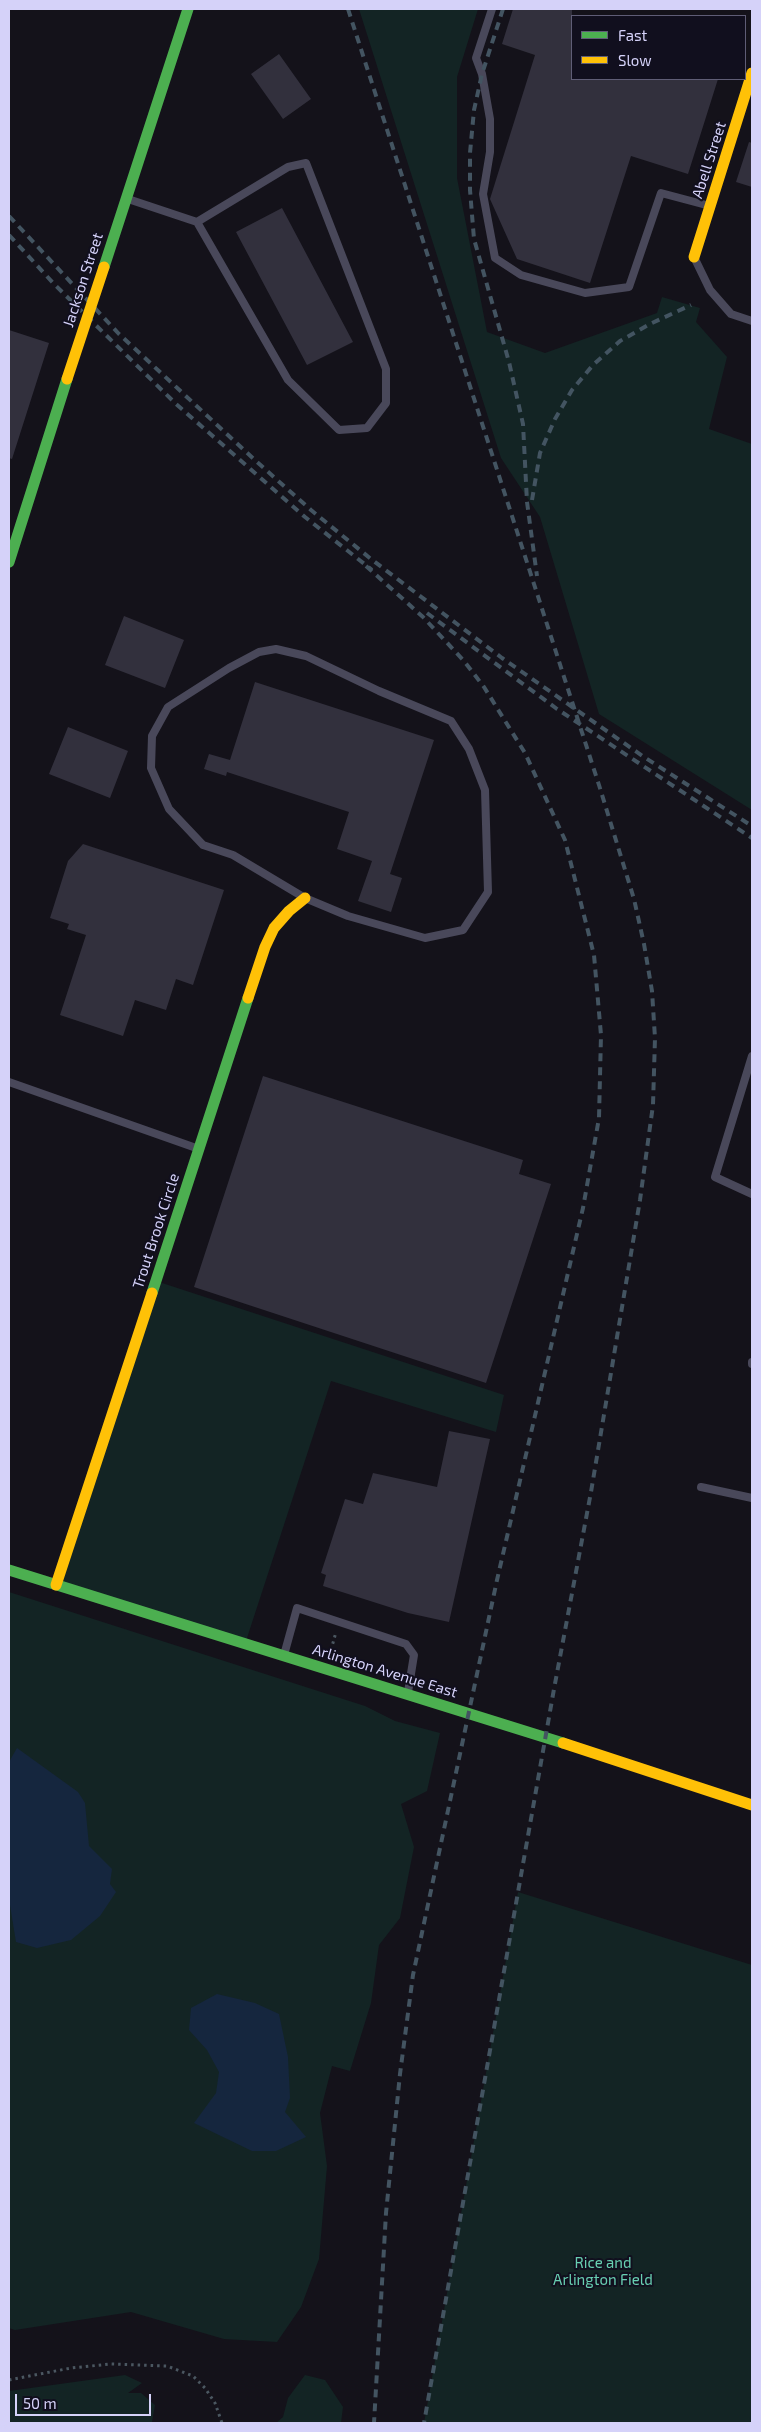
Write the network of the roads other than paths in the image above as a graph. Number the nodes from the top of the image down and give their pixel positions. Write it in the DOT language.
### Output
graph roads {
  1 [pos="188,9"];
  2 [pos="492,9"];
  3 [pos="752,73"];
  4 [pos="126,198"];
  5 [pos="710,206"];
  6 [pos="197,222"];
  7 [pos="694,257"];
  8 [pos="752,321"];
  9 [pos="9,562"];
  10 [pos="305,898"];
  11 [pos="752,1056"];
  12 [pos="9,1082"];
  13 [pos="199,1149"];
  14 [pos="752,1194"];
  15 [pos="701,1487"];
  16 [pos="752,1498"];
  17 [pos="9,1570"];
  18 [pos="56,1585"];
  19 [pos="283,1656"];
  20 [pos="407,1694"];
  21 [pos="752,1805"];
  1 -- 4 [label="street, Jackson Street"];
  2 -- 5 [label="lane"];
  3 -- 5 [label="street, Abell Street"];
  4 -- 6 [label="lane"];
  4 -- 9 [label="street, Jackson Street, bridge"];
  5 -- 7 [label="street, Abell Street"];
  6 -- 6 [label="lane"];
  7 -- 8 [label="lane"];
  10 -- 10 [label="lane"];
  10 -- 13 [label="street, Trout Brook Circle"];
  11 -- 14 [label="lane"];
  12 -- 13 [label="lane"];
  13 -- 18 [label="street, Trout Brook Circle"];
  15 -- 16 [label="lane"];
  17 -- 18 [label="street, Arlington Avenue East"];
  18 -- 19 [label="street, Arlington Avenue East"];
  19 -- 20 [label="street, Arlington Avenue East"];
  19 -- 20 [label="lane"];
  20 -- 21 [label="street, Arlington Avenue East"];
}
